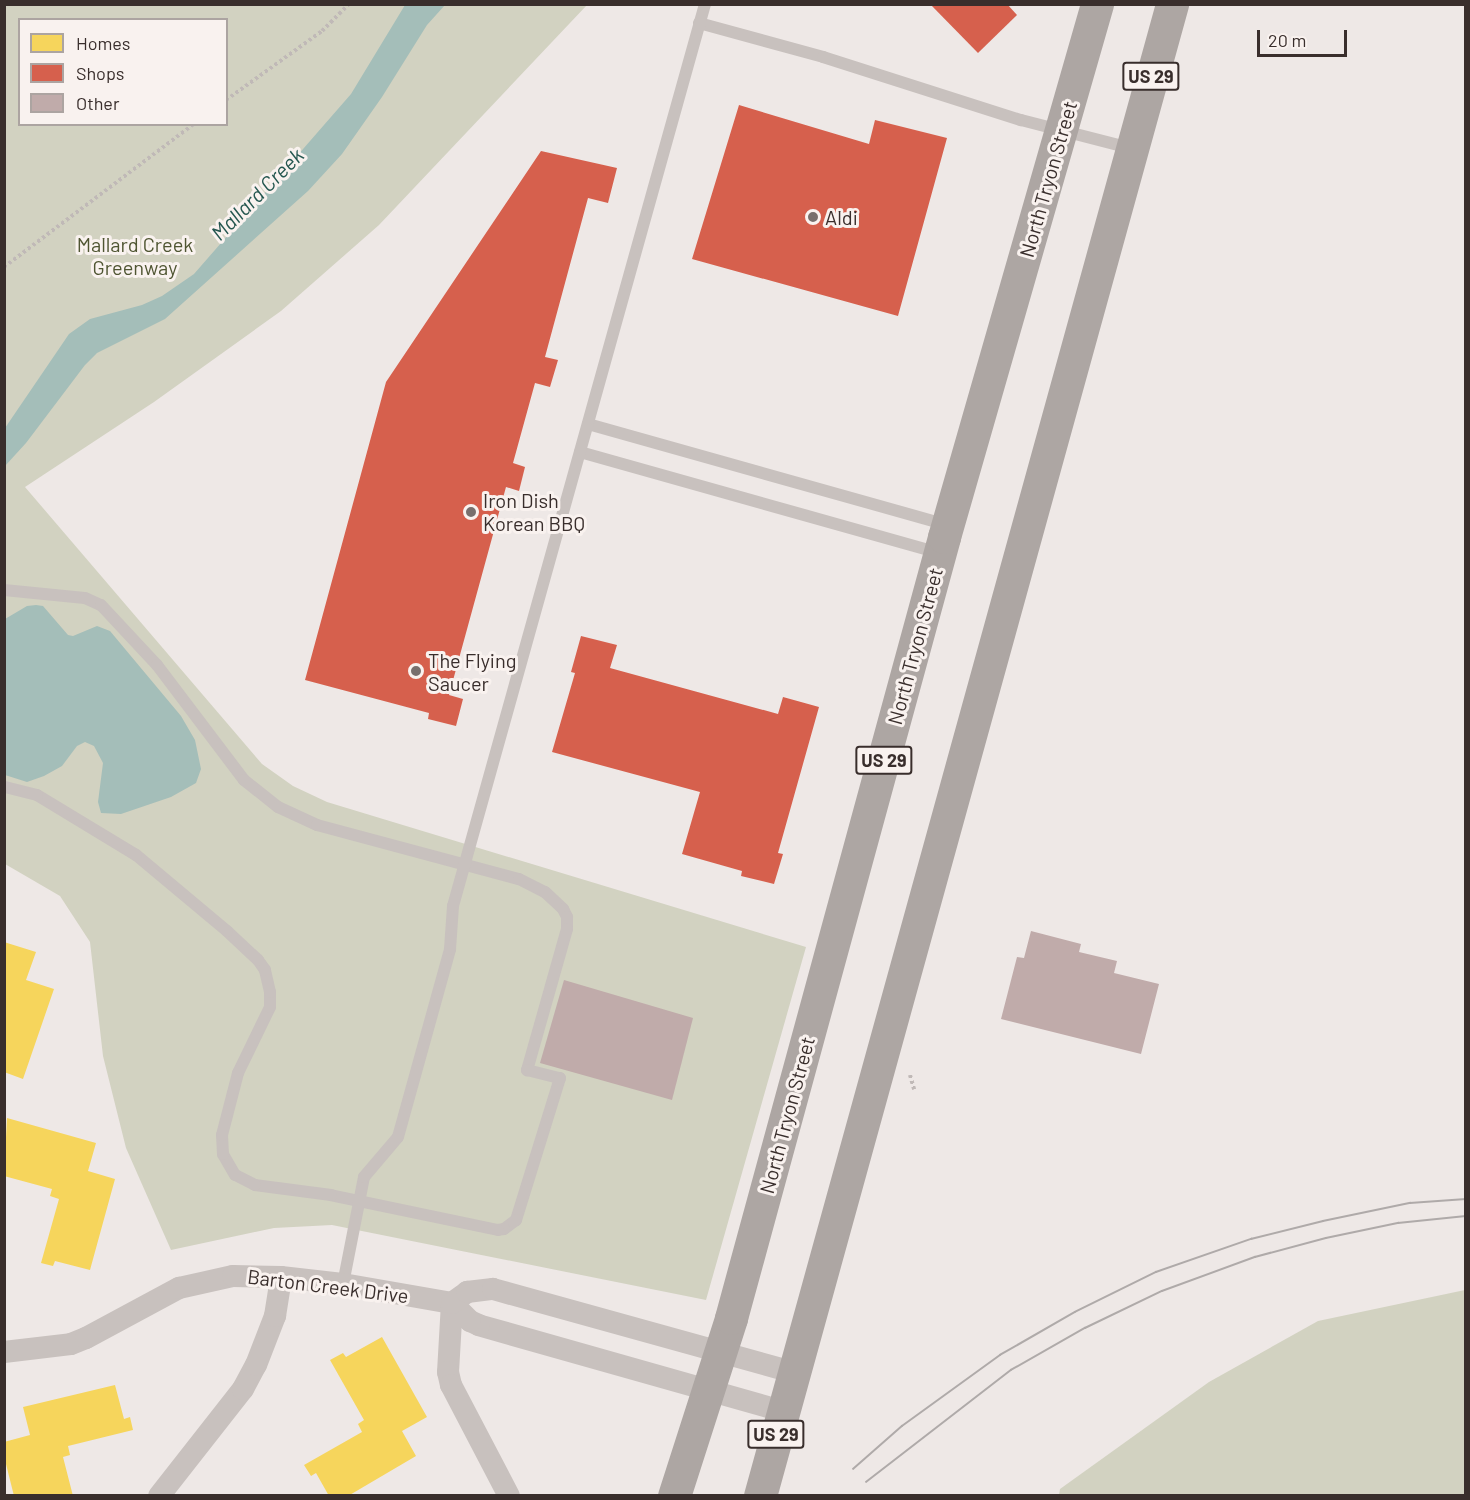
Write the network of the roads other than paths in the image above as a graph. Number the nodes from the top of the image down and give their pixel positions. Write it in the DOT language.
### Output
graph roads {
  1 [pos="705,4"];
  2 [pos="1097,4"];
  3 [pos="1172,4"];
  4 [pos="699,23"];
  5 [pos="1062,132"];
  6 [pos="1130,148"];
  7 [pos="588,424"];
  8 [pos="580,452"];
  9 [pos="944,539"];
  10 [pos="4,590"];
  11 [pos="4,787"];
  12 [pos="465,863"];
  13 [pos="358,1201"];
  14 [pos="280,1277"];
  15 [pos="343,1284"];
  16 [pos="452,1304"];
  17 [pos="4,1352"];
  18 [pos="721,1352"];
  19 [pos="792,1372"];
  20 [pos="710,1390"];
  21 [pos="782,1411"];
  22 [pos="159,1496"];
  23 [pos="509,1496"];
  24 [pos="674,1496"];
  25 [pos="760,1496"];
  1 -- 4 [label="lane"];
  2 -- 5 [label="main road, North Tryon Street / US 29"];
  3 -- 6 [label="main road, US 29"];
  4 -- 5 [label="lane"];
  4 -- 7 [label="lane"];
  5 -- 6 [label="lane"];
  5 -- 9 [label="main road, North Tryon Street / US 29"];
  6 -- 19 [label="main road, US 29"];
  7 -- 8 [label="lane"];
  7 -- 9 [label="lane"];
  8 -- 9 [label="lane"];
  8 -- 12 [label="lane"];
  9 -- 18 [label="main road, North Tryon Street / US 29"];
  10 -- 12 [label="lane"];
  11 -- 13 [label="lane"];
  12 -- 13 [label="lane"];
  12 -- 13 [label="lane"];
  13 -- 15 [label="lane"];
  14 -- 15 [label="street, Barton Creek Drive"];
  14 -- 17 [label="street, Barton Creek Drive"];
  14 -- 22 [label="street"];
  15 -- 16 [label="street, Barton Creek Drive"];
  16 -- 18 [label="street"];
  16 -- 20 [label="street, Barton Creek Drive"];
  16 -- 23 [label="street"];
  18 -- 19 [label="street"];
  18 -- 20 [label="main road, North Tryon Street / US 29"];
  19 -- 21 [label="main road, US 29"];
  20 -- 21 [label="street, Barton Creek Drive"];
  20 -- 24 [label="main road, North Tryon Street / US 29"];
  21 -- 25 [label="main road, US 29"];
}
